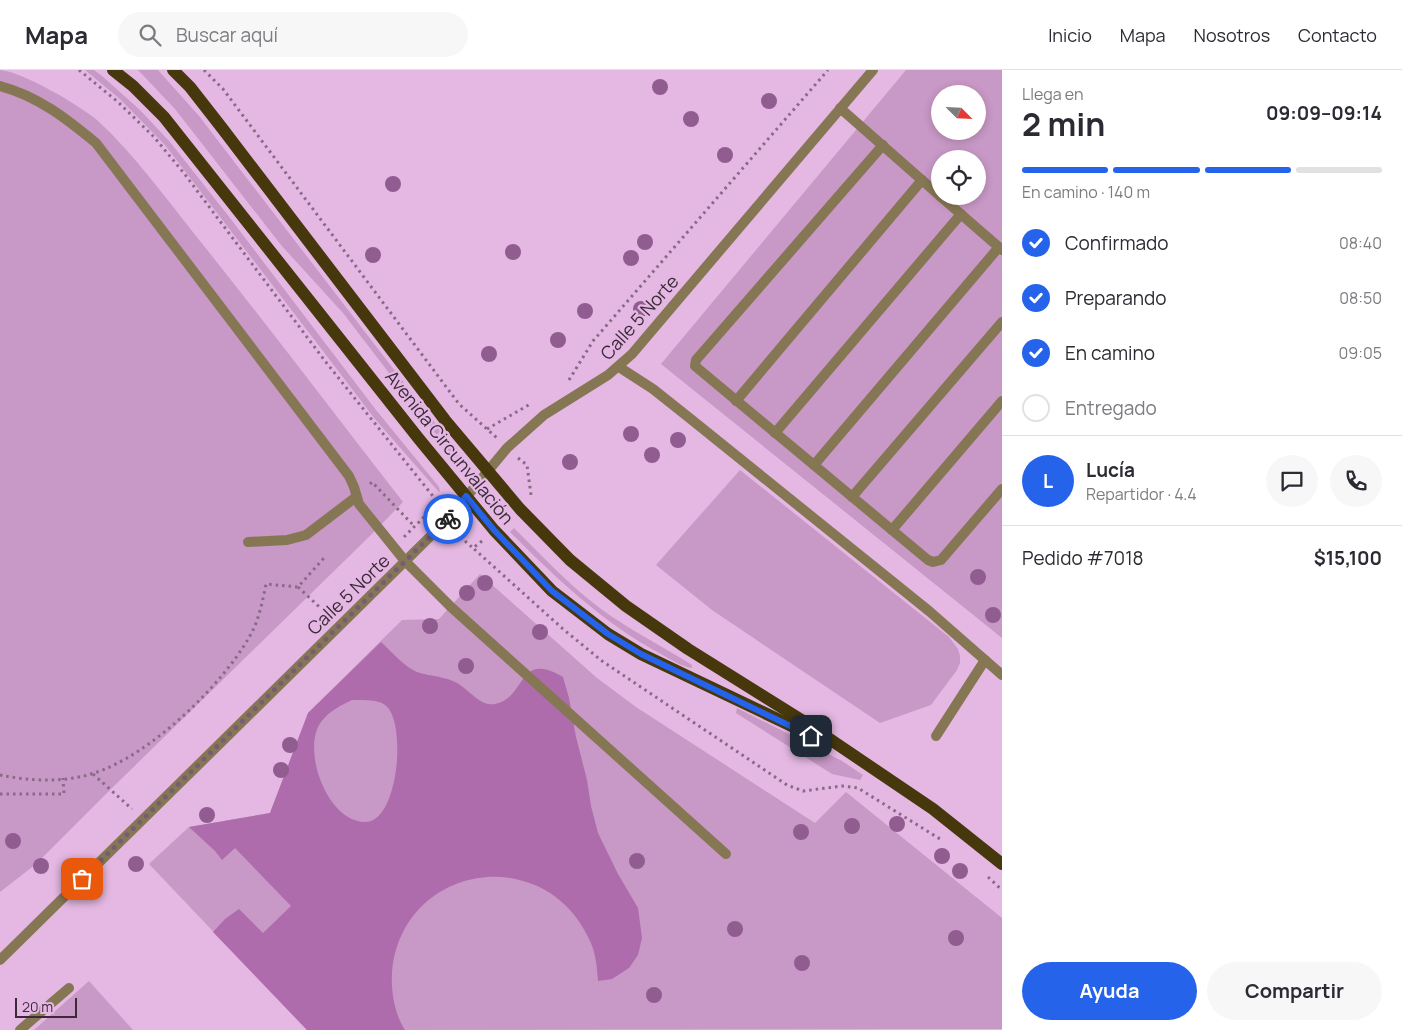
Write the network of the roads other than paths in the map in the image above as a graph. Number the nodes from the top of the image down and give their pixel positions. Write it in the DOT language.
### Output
graph roads {
  1 [pos="113,70"];
  2 [pos="173,70"];
  3 [pos="873,70"];
  4 [pos="0,86"];
  5 [pos="840,108"];
  6 [pos="883,145"];
  7 [pos="922,180"];
  8 [pos="931,188"];
  9 [pos="950,205"];
  10 [pos="961,214"];
  11 [pos="1000,249"];
  12 [pos="1002,322"];
  13 [pos="619,366"];
  14 [pos="736,401"];
  15 [pos="1002,401"];
  16 [pos="775,432"];
  17 [pos="814,465"];
  18 [pos="488,470"];
  19 [pos="1002,489"];
  20 [pos="466,496"];
  21 [pos="356,497"];
  22 [pos="852,497"];
  23 [pos="892,530"];
  24 [pos="248,542"];
  25 [pos="405,561"];
  26 [pos="985,660"];
  27 [pos="1002,675"];
  28 [pos="936,736"];
  29 [pos="840,748"];
  30 [pos="726,854"];
  31 [pos="1002,864"];
  32 [pos="0,960"];
  33 [pos="69,988"];
  34 [pos="20,1030"];
  1 -- 20 [label="main road, Avenida Circunvalación"];
  2 -- 18 [label="main road, Avenida Circunvalación"];
  3 -- 5 [label="street, Calle 5 Norte"];
  4 -- 21 [label="street"];
  5 -- 6 [label="street"];
  5 -- 13 [label="street, Calle 5 Norte"];
  6 -- 7 [label="street"];
  6 -- 14 [label="street"];
  7 -- 8 [label="street"];
  7 -- 14 [label="street"];
  9 -- 10 [label="street"];
  10 -- 11 [label="street"];
  10 -- 16 [label="street"];
  11 -- 17 [label="street"];
  12 -- 22 [label="street"];
  13 -- 18 [label="street, Calle 5 Norte"];
  13 -- 26 [label="street"];
  14 -- 16 [label="street"];
  15 -- 23 [label="street"];
  16 -- 17 [label="street"];
  17 -- 22 [label="street"];
  18 -- 20 [label="street, Calle 5 Norte"];
  18 -- 29 [label="main road, Avenida Circunvalación"];
  19 -- 23 [label="street"];
  20 -- 25 [label="street, Calle 5 Norte"];
  20 -- 29 [label="main road, Avenida Circunvalación"];
  21 -- 24 [label="street"];
  21 -- 25 [label="street"];
  22 -- 23 [label="street"];
  25 -- 30 [label="street"];
  25 -- 32 [label="street, Calle 5 Norte"];
  26 -- 27 [label="street"];
  26 -- 28 [label="street"];
  29 -- 31 [label="main road, Avenida Circunvalación"];
  33 -- 34 [label="street"];
}
